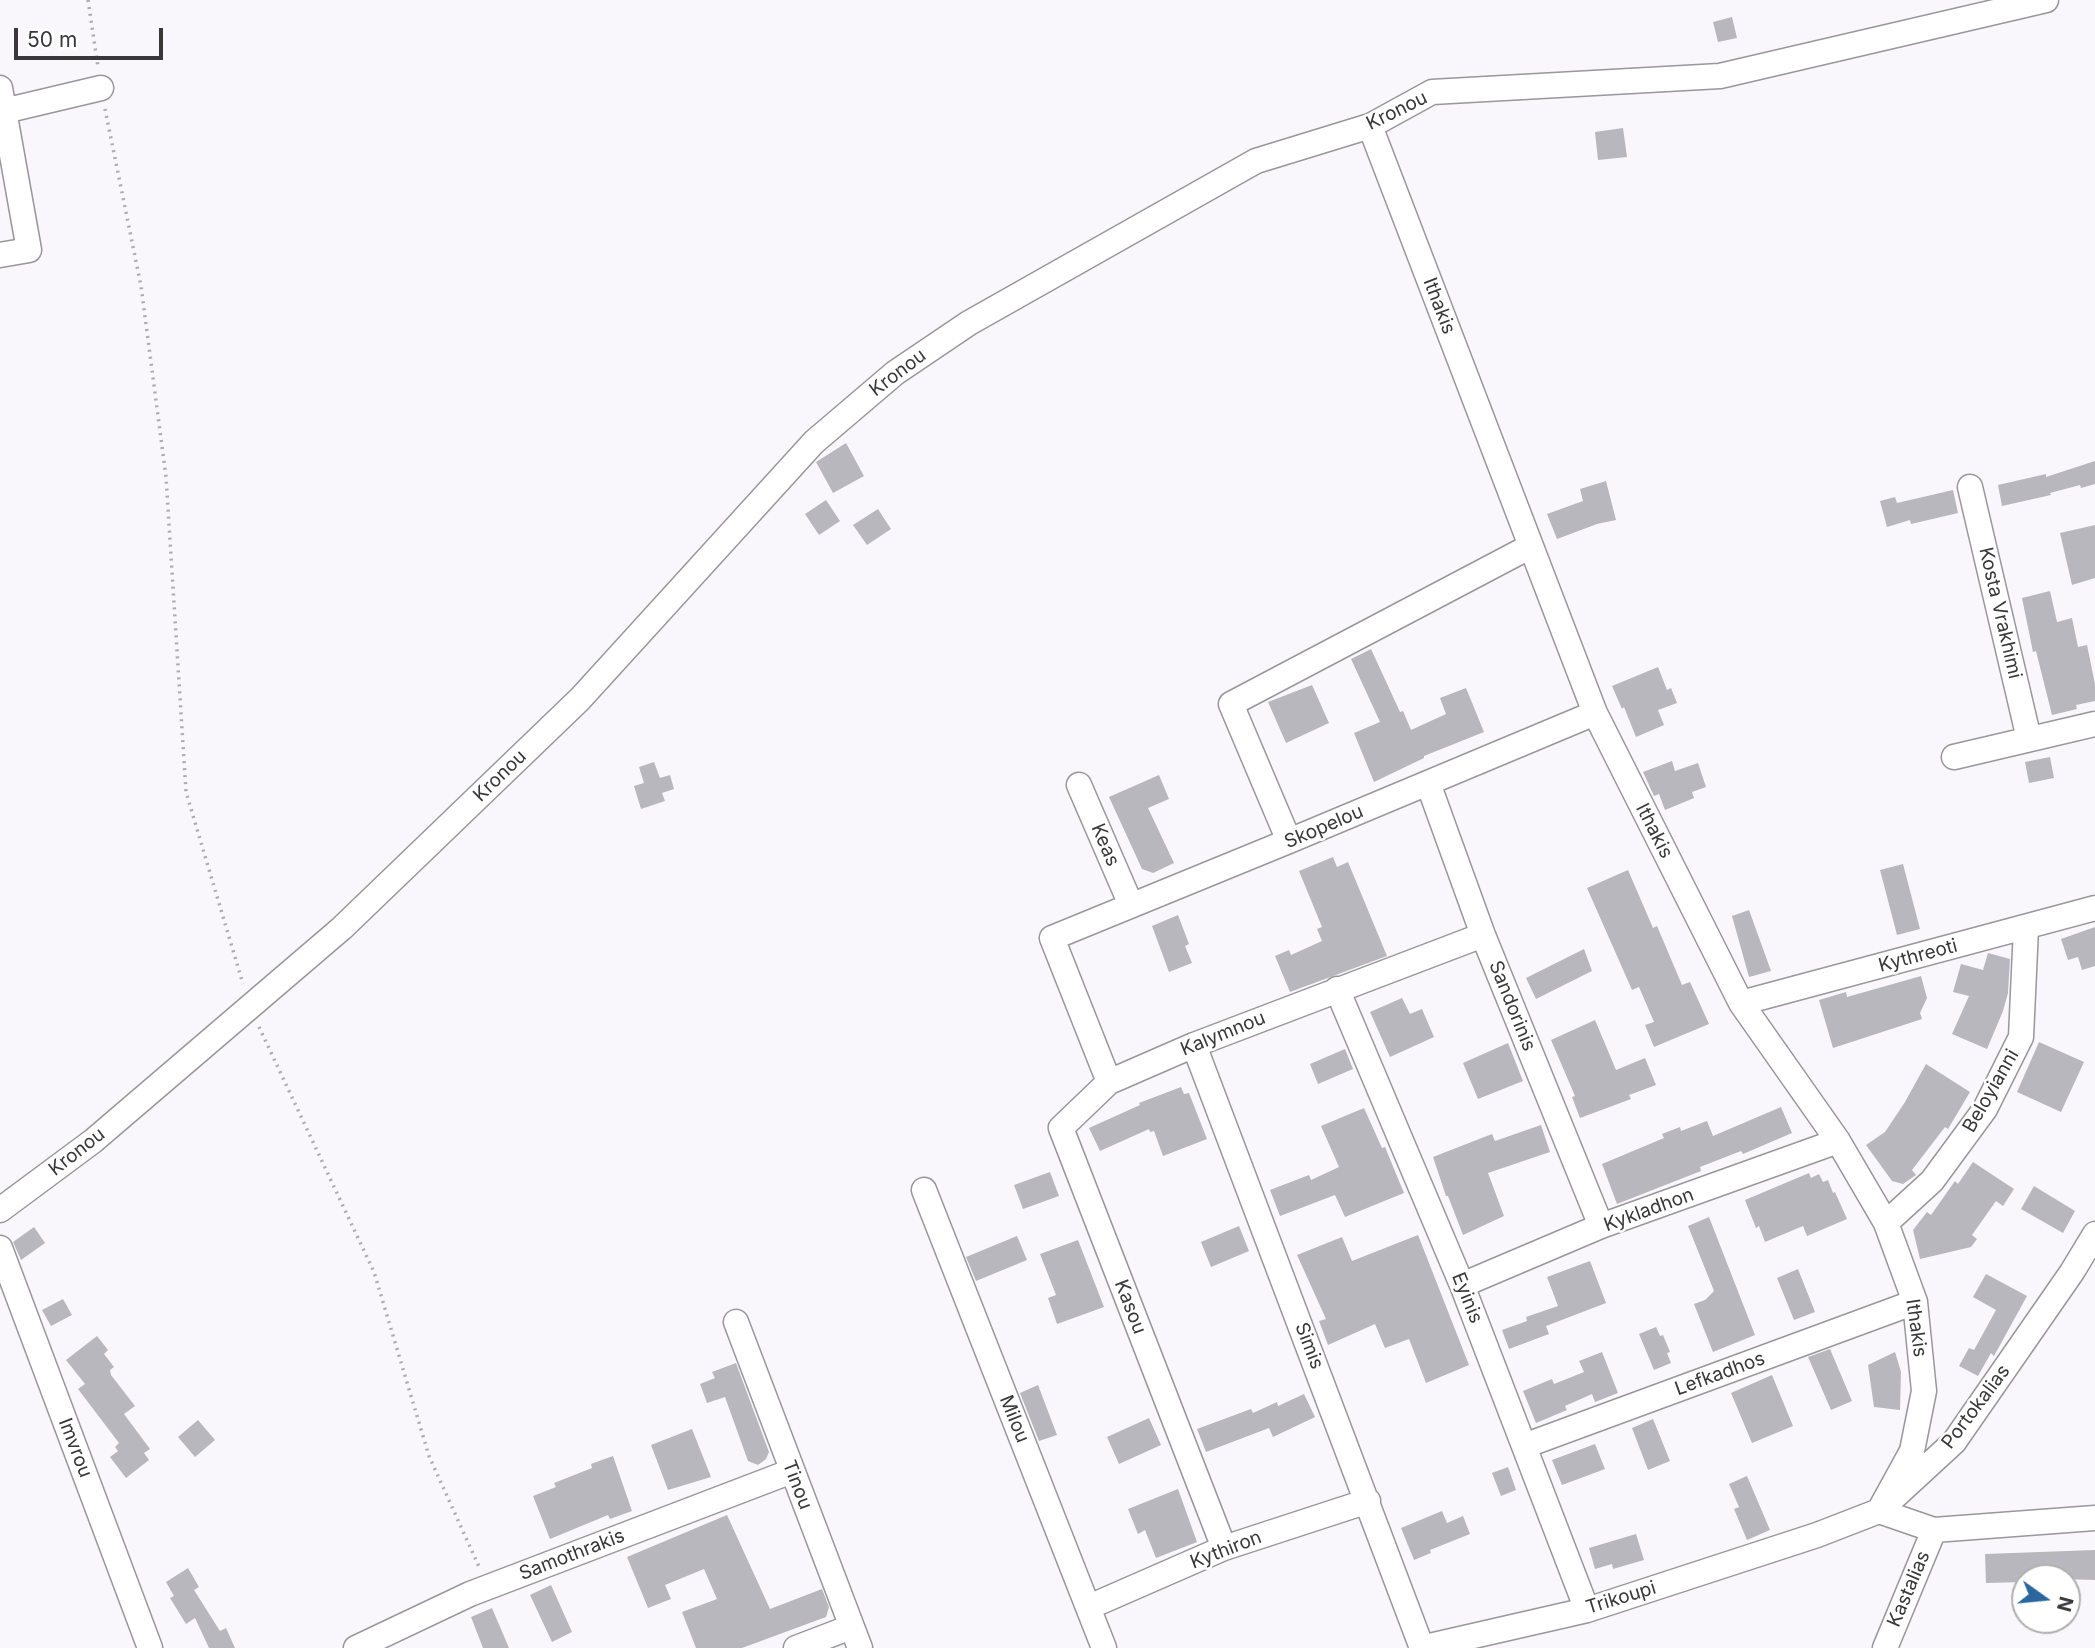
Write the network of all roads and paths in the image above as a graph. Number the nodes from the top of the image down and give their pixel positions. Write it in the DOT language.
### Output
graph roads {
  1 [pos="88,0"];
  2 [pos="2046,0"];
  3 [pos="101,88"];
  4 [pos="2,100"];
  5 [pos="1370,125"];
  6 [pos="0,255"];
  7 [pos="1970,487"];
  8 [pos="1531,546"];
  9 [pos="1595,713"];
  10 [pos="2095,724"];
  11 [pos="2029,739"];
  12 [pos="1954,757"];
  13 [pos="1428,783"];
  14 [pos="1079,785"];
  15 [pos="1289,841"];
  16 [pos="1131,905"];
  17 [pos="2095,908"];
  18 [pos="2026,928"];
  19 [pos="1483,934"];
  20 [pos="1337,989"];
  21 [pos="1741,1003"];
  22 [pos="250,1007"];
  23 [pos="1194,1045"];
  24 [pos="1109,1082"];
  25 [pos="1838,1142"];
  26 [pos="924,1190"];
  27 [pos="0,1210"];
  28 [pos="1886,1223"];
  29 [pos="1601,1226"];
  30 [pos="2095,1234"];
  31 [pos="0,1248"];
  32 [pos="1462,1285"];
  33 [pos="1915,1302"];
  34 [pos="736,1321"];
  35 [pos="1524,1446"];
  36 [pos="792,1471"];
  37 [pos="1368,1501"];
  38 [pos="1879,1511"];
  39 [pos="2095,1518"];
  40 [pos="1934,1530"];
  41 [pos="1817,1535"];
  42 [pos="1224,1548"];
  43 [pos="488,1587"];
  44 [pos="1089,1607"];
  45 [pos="1587,1610"];
  46 [pos="855,1638"];
  47 [pos="150,1648"];
  48 [pos="356,1648"];
  49 [pos="796,1648"];
  50 [pos="1104,1648"];
  51 [pos="1422,1648"];
  52 [pos="1885,1648"];
  1 -- 3 [label="path"];
  2 -- 5 [label="street, Kronou"];
  3 -- 4 [label="street"];
  3 -- 22 [label="path"];
  4 -- 6 [label="street"];
  5 -- 8 [label="street, Ithakis"];
  5 -- 22 [label="street, Kronou"];
  7 -- 11 [label="street, Kosta Vrakhimi"];
  8 -- 9 [label="street, Ithakis"];
  8 -- 15 [label="street"];
  9 -- 13 [label="street, Skopelou"];
  9 -- 21 [label="street, Ithakis"];
  10 -- 11 [label="street"];
  11 -- 12 [label="street"];
  13 -- 15 [label="street, Skopelou"];
  13 -- 19 [label="street, Sandorinis"];
  14 -- 16 [label="street, Keas"];
  15 -- 16 [label="street, Skopelou"];
  16 -- 24 [label="street, Skopelou"];
  17 -- 18 [label="street, Kythreoti"];
  18 -- 21 [label="street, Kythreoti"];
  18 -- 28 [label="street, Beloyianni"];
  19 -- 20 [label="street, Kalymnou"];
  19 -- 29 [label="street, Sandorinis"];
  20 -- 23 [label="street, Kalymnou"];
  20 -- 32 [label="street, Eyinis"];
  21 -- 25 [label="street, Ithakis"];
  22 -- 27 [label="street, Kronou"];
  22 -- 43 [label="path"];
  23 -- 24 [label="street, Kalymnou"];
  23 -- 37 [label="street, Simis"];
  24 -- 42 [label="street, Kasou"];
  25 -- 28 [label="street, Ithakis"];
  25 -- 29 [label="street, Kykladhon"];
  26 -- 44 [label="street, Milou"];
  28 -- 33 [label="street, Ithakis"];
  29 -- 32 [label="street, Kykladhon"];
  30 -- 38 [label="street, Portokalias"];
  31 -- 47 [label="street, Imvrou"];
  32 -- 35 [label="street, Eyinis"];
  33 -- 35 [label="street, Lefkadhos"];
  33 -- 38 [label="street, Ithakis"];
  34 -- 36 [label="street, Tinou"];
  35 -- 45 [label="street, Eyinis"];
  36 -- 43 [label="street, Samothrakis"];
  36 -- 46 [label="street, Tinou"];
  37 -- 42 [label="street, Kythiron"];
  37 -- 51 [label="street, Simis"];
  38 -- 40 [label="street"];
  38 -- 41 [label="street, Portokalias"];
  39 -- 40 [label="street"];
  40 -- 52 [label="street, Kastalias"];
  41 -- 45 [label="street, Trikoupi"];
  42 -- 44 [label="street, Kythiron"];
  43 -- 48 [label="street, Samothrakis"];
  44 -- 50 [label="street, Milou"];
  45 -- 51 [label="street, Trikoupi"];
  46 -- 49 [label="street"];
}
